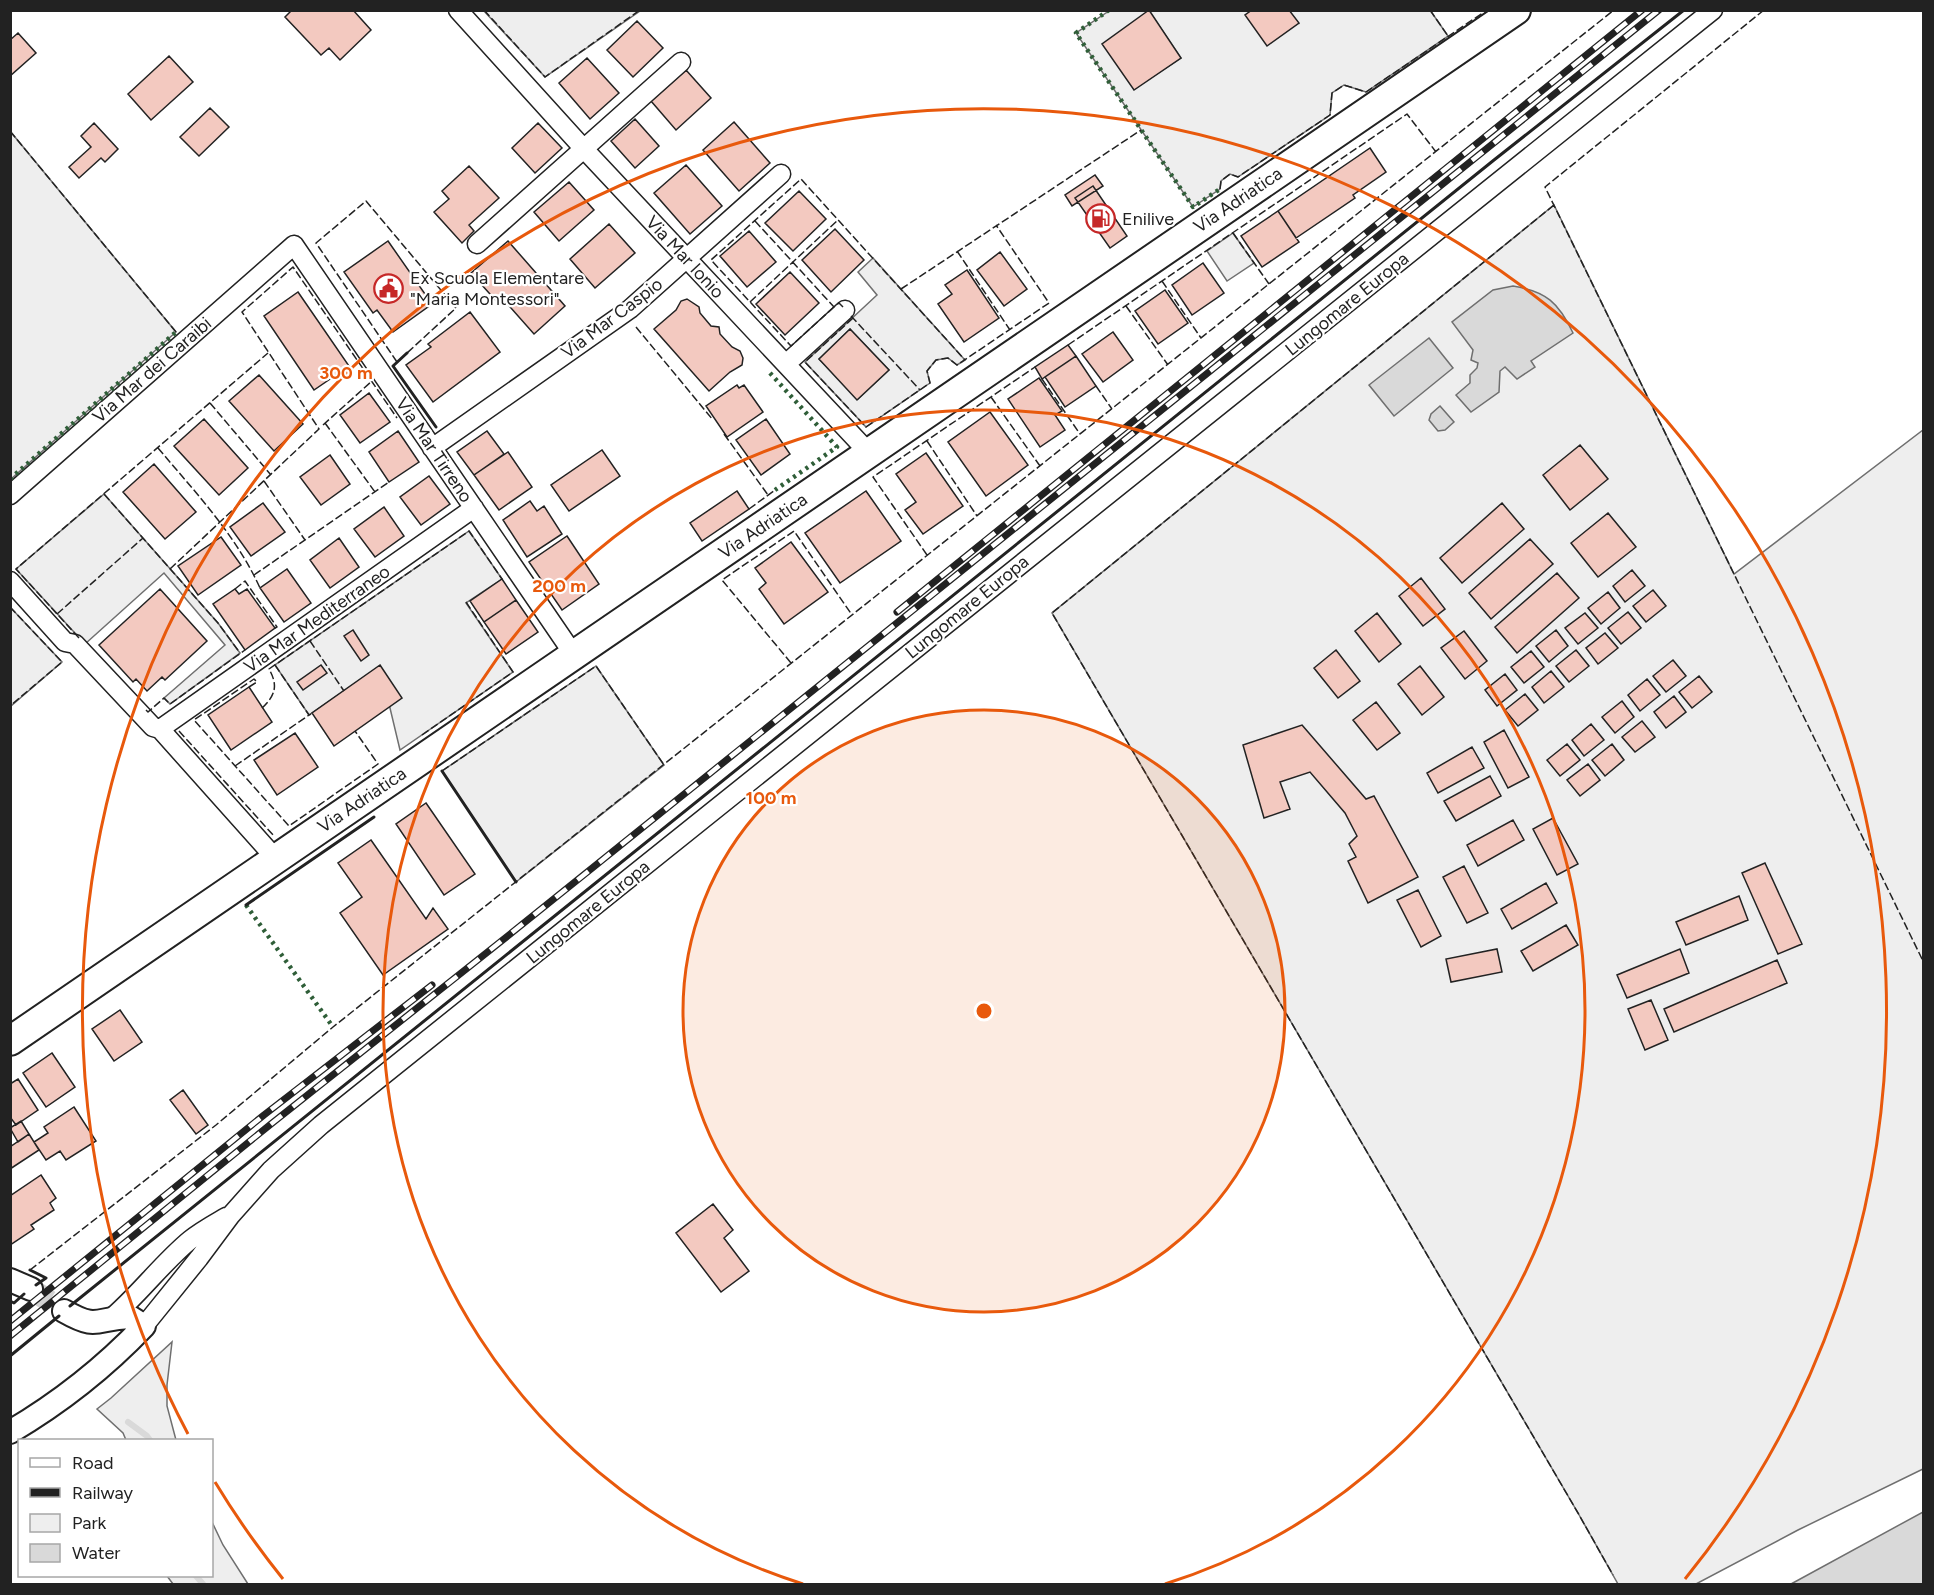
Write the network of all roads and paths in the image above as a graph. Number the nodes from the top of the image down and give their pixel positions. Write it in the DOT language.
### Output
graph roads {
  1 [pos="458,10"];
  2 [pos="1516,10"];
  3 [pos="1713,10"];
  4 [pos="681,62"];
  5 [pos="584,149"];
  6 [pos="781,174"];
  7 [pos="477,244"];
  8 [pos="294,245"];
  9 [pos="687,258"];
  10 [pos="845,310"];
  11 [pos="786,364"];
  12 [pos="432,448"];
  13 [pos="869,453"];
  14 [pos="10,495"];
  15 [pos="474,508"];
  16 [pos="10,581"];
  17 [pos="574,655"];
  18 [pos="160,729"];
  19 [pos="276,858"];
  20 [pos="10,1041"];
  21 [pos="231,1215"];
  22 [pos="64,1311"];
  23 [pos="109,1320"];
  24 [pos="144,1326"];
  25 [pos="10,1432"];
  1 -- 5 [label="street, Via Mar Ionio"];
  2 -- 13 [label="main road, Via Adriatica"];
  3 -- 21 [label="street, Lungomare Europa"];
  4 -- 5 [label="street"];
  5 -- 7 [label="street"];
  5 -- 9 [label="street, Via Mar Ionio"];
  6 -- 9 [label="street, Via Mar Caspio"];
  8 -- 12 [label="street, Via Mar Tirreno"];
  8 -- 14 [label="street, Via Mar dei Caraibi"];
  9 -- 11 [label="street, Via Mar Ionio"];
  9 -- 12 [label="street, Via Mar Caspio"];
  10 -- 11 [label="street"];
  11 -- 13 [label="street, Via Mar Ionio"];
  12 -- 15 [label="street, Via Mar Tirreno"];
  13 -- 17 [label="main road, Via Adriatica"];
  15 -- 17 [label="street, Via Mar Tirreno"];
  15 -- 18 [label="street, Via Mar Mediterraneo"];
  16 -- 18 [label="street"];
  17 -- 19 [label="main road, Via Adriatica"];
  18 -- 19 [label="street"];
  19 -- 20 [label="main road, Via Adriatica"];
  21 -- 23 [label="street, Lungomare Europa"];
  21 -- 24 [label="street, Lungomare Europa"];
  22 -- 23 [label="street"];
  23 -- 24 [label="street"];
  24 -- 25 [label="street, Lungomare Europa"];
}
